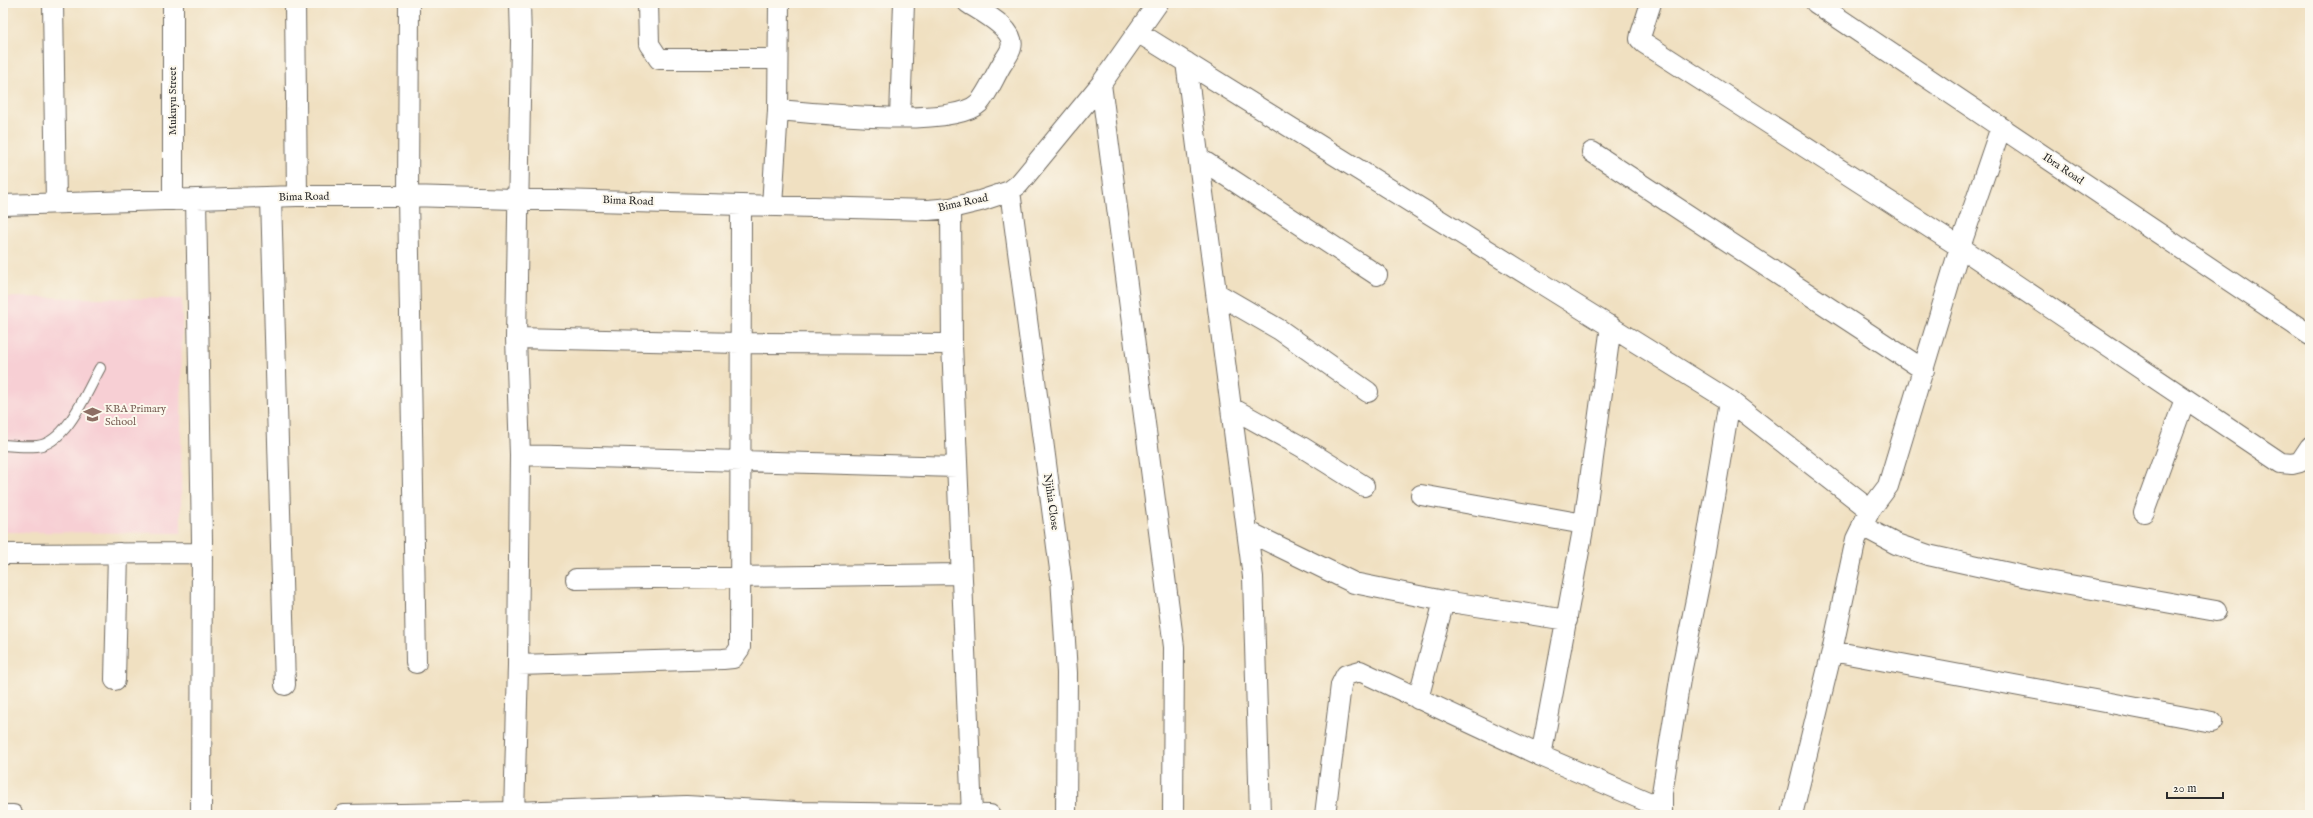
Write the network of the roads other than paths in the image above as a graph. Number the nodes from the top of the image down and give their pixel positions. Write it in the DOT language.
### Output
graph roads {
  1 [pos="53,3"];
  2 [pos="173,3"];
  3 [pos="295,3"];
  4 [pos="409,3"];
  5 [pos="520,3"];
  6 [pos="648,3"];
  7 [pos="778,3"];
  8 [pos="904,3"];
  9 [pos="968,3"];
  10 [pos="1158,3"];
  11 [pos="1651,3"];
  12 [pos="1816,3"];
  13 [pos="1139,33"];
  14 [pos="778,59"];
  15 [pos="1186,62"];
  16 [pos="1101,84"];
  17 [pos="778,110"];
  18 [pos="900,117"];
  19 [pos="2001,127"];
  20 [pos="1592,152"];
  21 [pos="1199,158"];
  22 [pos="1010,191"];
  23 [pos="297,196"];
  24 [pos="408,196"];
  25 [pos="271,198"];
  26 [pos="518,198"];
  27 [pos="196,199"];
  28 [pos="172,200"];
  29 [pos="56,203"];
  30 [pos="3,205"];
  31 [pos="741,205"];
  32 [pos="772,206"];
  33 [pos="951,208"];
  34 [pos="1960,247"];
  35 [pos="1377,275"];
  36 [pos="1216,293"];
  37 [pos="1612,326"];
  38 [pos="2310,335"];
  39 [pos="516,338"];
  40 [pos="739,344"];
  41 [pos="952,344"];
  42 [pos="100,368"];
  43 [pos="1924,370"];
  44 [pos="1368,392"];
  45 [pos="2185,399"];
  46 [pos="1730,401"];
  47 [pos="1232,408"];
  48 [pos="3,445"];
  49 [pos="2310,447"];
  50 [pos="520,455"];
  51 [pos="739,461"];
  52 [pos="957,467"];
  53 [pos="1364,486"];
  54 [pos="1421,495"];
  55 [pos="2144,512"];
  56 [pos="1866,518"];
  57 [pos="1584,524"];
  58 [pos="1247,531"];
  59 [pos="118,553"];
  60 [pos="201,553"];
  61 [pos="3,554"];
  62 [pos="961,574"];
  63 [pos="739,576"];
  64 [pos="576,579"];
  65 [pos="1444,601"];
  66 [pos="2216,611"];
  67 [pos="1567,620"];
  68 [pos="1832,651"];
  69 [pos="416,663"];
  70 [pos="518,665"];
  71 [pos="115,680"];
  72 [pos="285,685"];
  73 [pos="1418,699"];
  74 [pos="2212,722"];
  75 [pos="1541,756"];
  76 [pos="686,810"];
  77 [pos="1662,811"];
  78 [pos="514,814"];
  79 [pos="796,814"];
  80 [pos="904,814"];
  81 [pos="3,815"];
  82 [pos="13,815"];
  83 [pos="201,815"];
  84 [pos="344,815"];
  85 [pos="978,815"];
  86 [pos="1066,815"];
  87 [pos="1172,815"];
  88 [pos="1260,815"];
  89 [pos="1325,815"];
  90 [pos="1792,815"];
  1 -- 29 [label="street"];
  2 -- 28 [label="street, Mukuyu Street"];
  3 -- 23 [label="street"];
  4 -- 24 [label="street"];
  5 -- 26 [label="street"];
  6 -- 14 [label="street"];
  7 -- 14 [label="street"];
  8 -- 18 [label="street"];
  9 -- 18 [label="street"];
  10 -- 13 [label="street, Bima Road"];
  11 -- 34 [label="street"];
  12 -- 19 [label="street, Ibra Road"];
  13 -- 15 [label="street"];
  13 -- 16 [label="street, Bima Road"];
  14 -- 17 [label="street"];
  15 -- 21 [label="street"];
  15 -- 37 [label="street"];
  16 -- 22 [label="street, Bima Road"];
  16 -- 87 [label="street"];
  17 -- 18 [label="street"];
  17 -- 32 [label="street"];
  19 -- 34 [label="street"];
  19 -- 38 [label="street, Ibra Road"];
  20 -- 43 [label="street"];
  21 -- 35 [label="street"];
  21 -- 36 [label="street"];
  22 -- 33 [label="street, Bima Road"];
  22 -- 86 [label="street, Njihia Close"];
  23 -- 24 [label="street, Bima Road"];
  23 -- 25 [label="street, Bima Road"];
  24 -- 26 [label="street, Bima Road"];
  24 -- 69 [label="street"];
  25 -- 27 [label="street, Bima Road"];
  25 -- 72 [label="street"];
  26 -- 31 [label="street, Bima Road"];
  26 -- 39 [label="street"];
  27 -- 28 [label="street, Bima Road"];
  27 -- 60 [label="street"];
  28 -- 29 [label="street, Bima Road"];
  29 -- 30 [label="street, Bima Road"];
  31 -- 32 [label="street, Bima Road"];
  31 -- 40 [label="street"];
  32 -- 33 [label="street, Bima Road"];
  33 -- 41 [label="street"];
  34 -- 43 [label="street"];
  34 -- 45 [label="street"];
  36 -- 44 [label="street"];
  36 -- 47 [label="street"];
  37 -- 46 [label="street"];
  37 -- 57 [label="street"];
  39 -- 40 [label="street"];
  39 -- 50 [label="street"];
  40 -- 41 [label="street"];
  40 -- 51 [label="street"];
  41 -- 52 [label="street"];
  42 -- 48 [label="lane"];
  43 -- 56 [label="street"];
  45 -- 49 [label="street"];
  45 -- 55 [label="street"];
  46 -- 56 [label="street"];
  46 -- 77 [label="street"];
  47 -- 53 [label="street"];
  47 -- 58 [label="street"];
  50 -- 51 [label="street"];
  50 -- 70 [label="street"];
  51 -- 52 [label="street"];
  51 -- 63 [label="street"];
  52 -- 62 [label="street"];
  54 -- 57 [label="street"];
  56 -- 66 [label="street"];
  56 -- 68 [label="street"];
  57 -- 67 [label="street"];
  58 -- 65 [label="street"];
  58 -- 88 [label="street"];
  59 -- 60 [label="street"];
  59 -- 61 [label="street"];
  59 -- 71 [label="street"];
  60 -- 83 [label="street"];
  62 -- 63 [label="street"];
  62 -- 85 [label="street"];
  63 -- 64 [label="street"];
  63 -- 70 [label="street"];
  65 -- 67 [label="street"];
  65 -- 73 [label="street"];
  67 -- 75 [label="street"];
  68 -- 74 [label="street"];
  68 -- 90 [label="street"];
  70 -- 78 [label="street"];
  73 -- 75 [label="street"];
  73 -- 89 [label="street"];
  75 -- 77 [label="street"];
  76 -- 78 [label="street"];
  76 -- 79 [label="street"];
  78 -- 84 [label="street"];
  79 -- 80 [label="street"];
  80 -- 85 [label="street"];
  81 -- 82 [label="street"];
}
